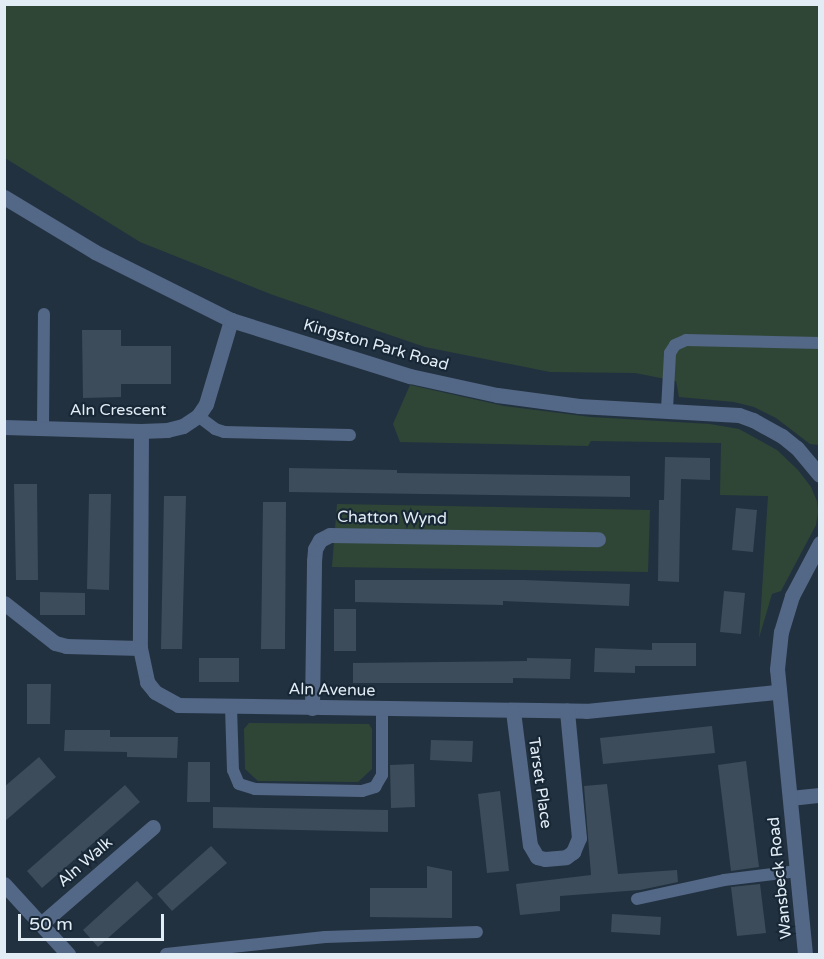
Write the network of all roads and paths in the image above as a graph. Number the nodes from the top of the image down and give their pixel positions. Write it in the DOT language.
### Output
graph roads {
  1 [pos="4,197"];
  2 [pos="44,314"];
  3 [pos="231,320"];
  4 [pos="819,343"];
  5 [pos="667,410"];
  6 [pos="198,416"];
  7 [pos="4,427"];
  8 [pos="43,427"];
  9 [pos="141,430"];
  10 [pos="350,435"];
  11 [pos="819,475"];
  12 [pos="598,540"];
  13 [pos="819,543"];
  14 [pos="4,603"];
  15 [pos="140,648"];
  16 [pos="778,692"];
  17 [pos="231,707"];
  18 [pos="312,708"];
  19 [pos="382,709"];
  20 [pos="513,711"];
  21 [pos="567,711"];
  22 [pos="819,795"];
  23 [pos="790,798"];
  24 [pos="153,827"];
  25 [pos="797,871"];
  26 [pos="4,884"];
  27 [pos="637,899"];
  28 [pos="41,924"];
  29 [pos="477,932"];
  30 [pos="68,954"];
  31 [pos="166,954"];
  32 [pos="805,954"];
  1 -- 3 [label="street, Kingston Park Road"];
  2 -- 8 [label="lane"];
  3 -- 5 [label="street, Kingston Park Road"];
  3 -- 6 [label="street"];
  4 -- 5 [label="lane"];
  5 -- 11 [label="street, Kingston Park Road"];
  6 -- 9 [label="street, Aln Crescent"];
  6 -- 10 [label="lane"];
  7 -- 8 [label="street, Aln Crescent"];
  8 -- 9 [label="street, Aln Crescent"];
  9 -- 15 [label="street, Aln Avenue"];
  12 -- 18 [label="street, Chatton Wynd"];
  13 -- 16 [label="street, Wansbeck Road"];
  14 -- 15 [label="street"];
  15 -- 17 [label="street, Aln Avenue"];
  16 -- 21 [label="street, Aln Avenue"];
  16 -- 23 [label="street, Wansbeck Road"];
  17 -- 18 [label="street, Aln Avenue"];
  17 -- 19 [label="lane"];
  18 -- 19 [label="street, Aln Avenue"];
  19 -- 20 [label="street, Aln Avenue"];
  20 -- 21 [label="street, Aln Avenue"];
  20 -- 21 [label="street, Tarset Place"];
  22 -- 23 [label="street"];
  23 -- 25 [label="street, Wansbeck Road"];
  24 -- 28 [label="street, Aln Walk"];
  25 -- 27 [label="lane"];
  25 -- 32 [label="street, Wansbeck Road"];
  26 -- 28 [label="street"];
  28 -- 30 [label="street"];
  29 -- 31 [label="lane"];
}
